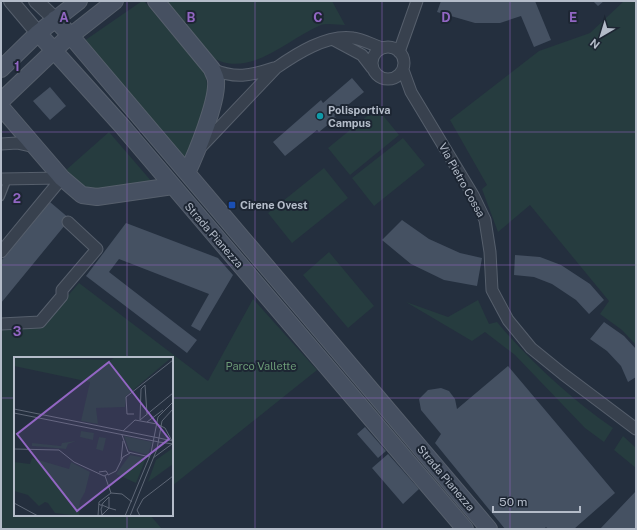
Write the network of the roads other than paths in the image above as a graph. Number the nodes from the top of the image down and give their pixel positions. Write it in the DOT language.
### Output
graph roads {
  1 [pos="11,1"];
  2 [pos="36,1"];
  3 [pos="79,1"];
  4 [pos="115,1"];
  5 [pos="156,1"];
  6 [pos="417,1"];
  7 [pos="54,19"];
  8 [pos="38,33"];
  9 [pos="70,35"];
  10 [pos="334,40"];
  11 [pos="382,48"];
  12 [pos="54,50"];
  13 [pos="399,52"];
  14 [pos="276,68"];
  15 [pos="372,68"];
  16 [pos="1,69"];
  17 [pos="212,69"];
  18 [pos="402,70"];
  19 [pos="390,80"];
  20 [pos="410,92"];
  21 [pos="1,101"];
  22 [pos="1,107"];
  23 [pos="1,144"];
  24 [pos="35,147"];
  25 [pos="198,150"];
  26 [pos="187,173"];
  27 [pos="62,178"];
  28 [pos="5,179"];
  29 [pos="173,186"];
  30 [pos="1,197"];
  31 [pos="68,222"];
  32 [pos="1,252"];
  33 [pos="1,324"];
  34 [pos="402,426"];
  35 [pos="636,429"];
  36 [pos="388,439"];
  37 [pos="465,529"];
  38 [pos="489,529"];
  1 -- 8 [label="street"];
  2 -- 7 [label="street"];
  3 -- 7 [label="main road"];
  4 -- 9 [label="main road"];
  5 -- 17 [label="main road"];
  6 -- 13 [label="street, Via Pietro Cossa"];
  7 -- 8 [label="main road"];
  7 -- 9 [label="main road, Strada Pianezza"];
  8 -- 12 [label="main road, Strada Pianezza"];
  8 -- 16 [label="main road"];
  9 -- 12 [label="main road"];
  9 -- 26 [label="main road, Strada Pianezza"];
  10 -- 11 [label="street"];
  10 -- 14 [label="street"];
  10 -- 15 [label="street, Via Pietro Cossa"];
  11 -- 13 [label="street"];
  11 -- 15 [label="street"];
  12 -- 21 [label="main road"];
  12 -- 29 [label="main road, Strada Pianezza"];
  13 -- 18 [label="street, Via Pietro Cossa"];
  14 -- 17 [label="street"];
  14 -- 25 [label="street"];
  15 -- 19 [label="street, Via Pietro Cossa"];
  17 -- 25 [label="main road"];
  18 -- 19 [label="street"];
  18 -- 20 [label="street, Via Pietro Cossa"];
  19 -- 20 [label="street, Via Pietro Cossa"];
  20 -- 35 [label="street, Via Pietro Cossa"];
  22 -- 24 [label="main road"];
  23 -- 24 [label="street"];
  24 -- 27 [label="main road"];
  25 -- 26 [label="main road"];
  26 -- 29 [label="street"];
  26 -- 34 [label="main road, Strada Pianezza"];
  27 -- 28 [label="street"];
  27 -- 29 [label="main road"];
  27 -- 32 [label="street"];
  28 -- 30 [label="lane"];
  29 -- 36 [label="main road, Strada Pianezza"];
  31 -- 33 [label="street"];
  34 -- 36 [label="street"];
  34 -- 38 [label="main road, Strada Pianezza"];
  36 -- 37 [label="main road, Strada Pianezza"];
}
